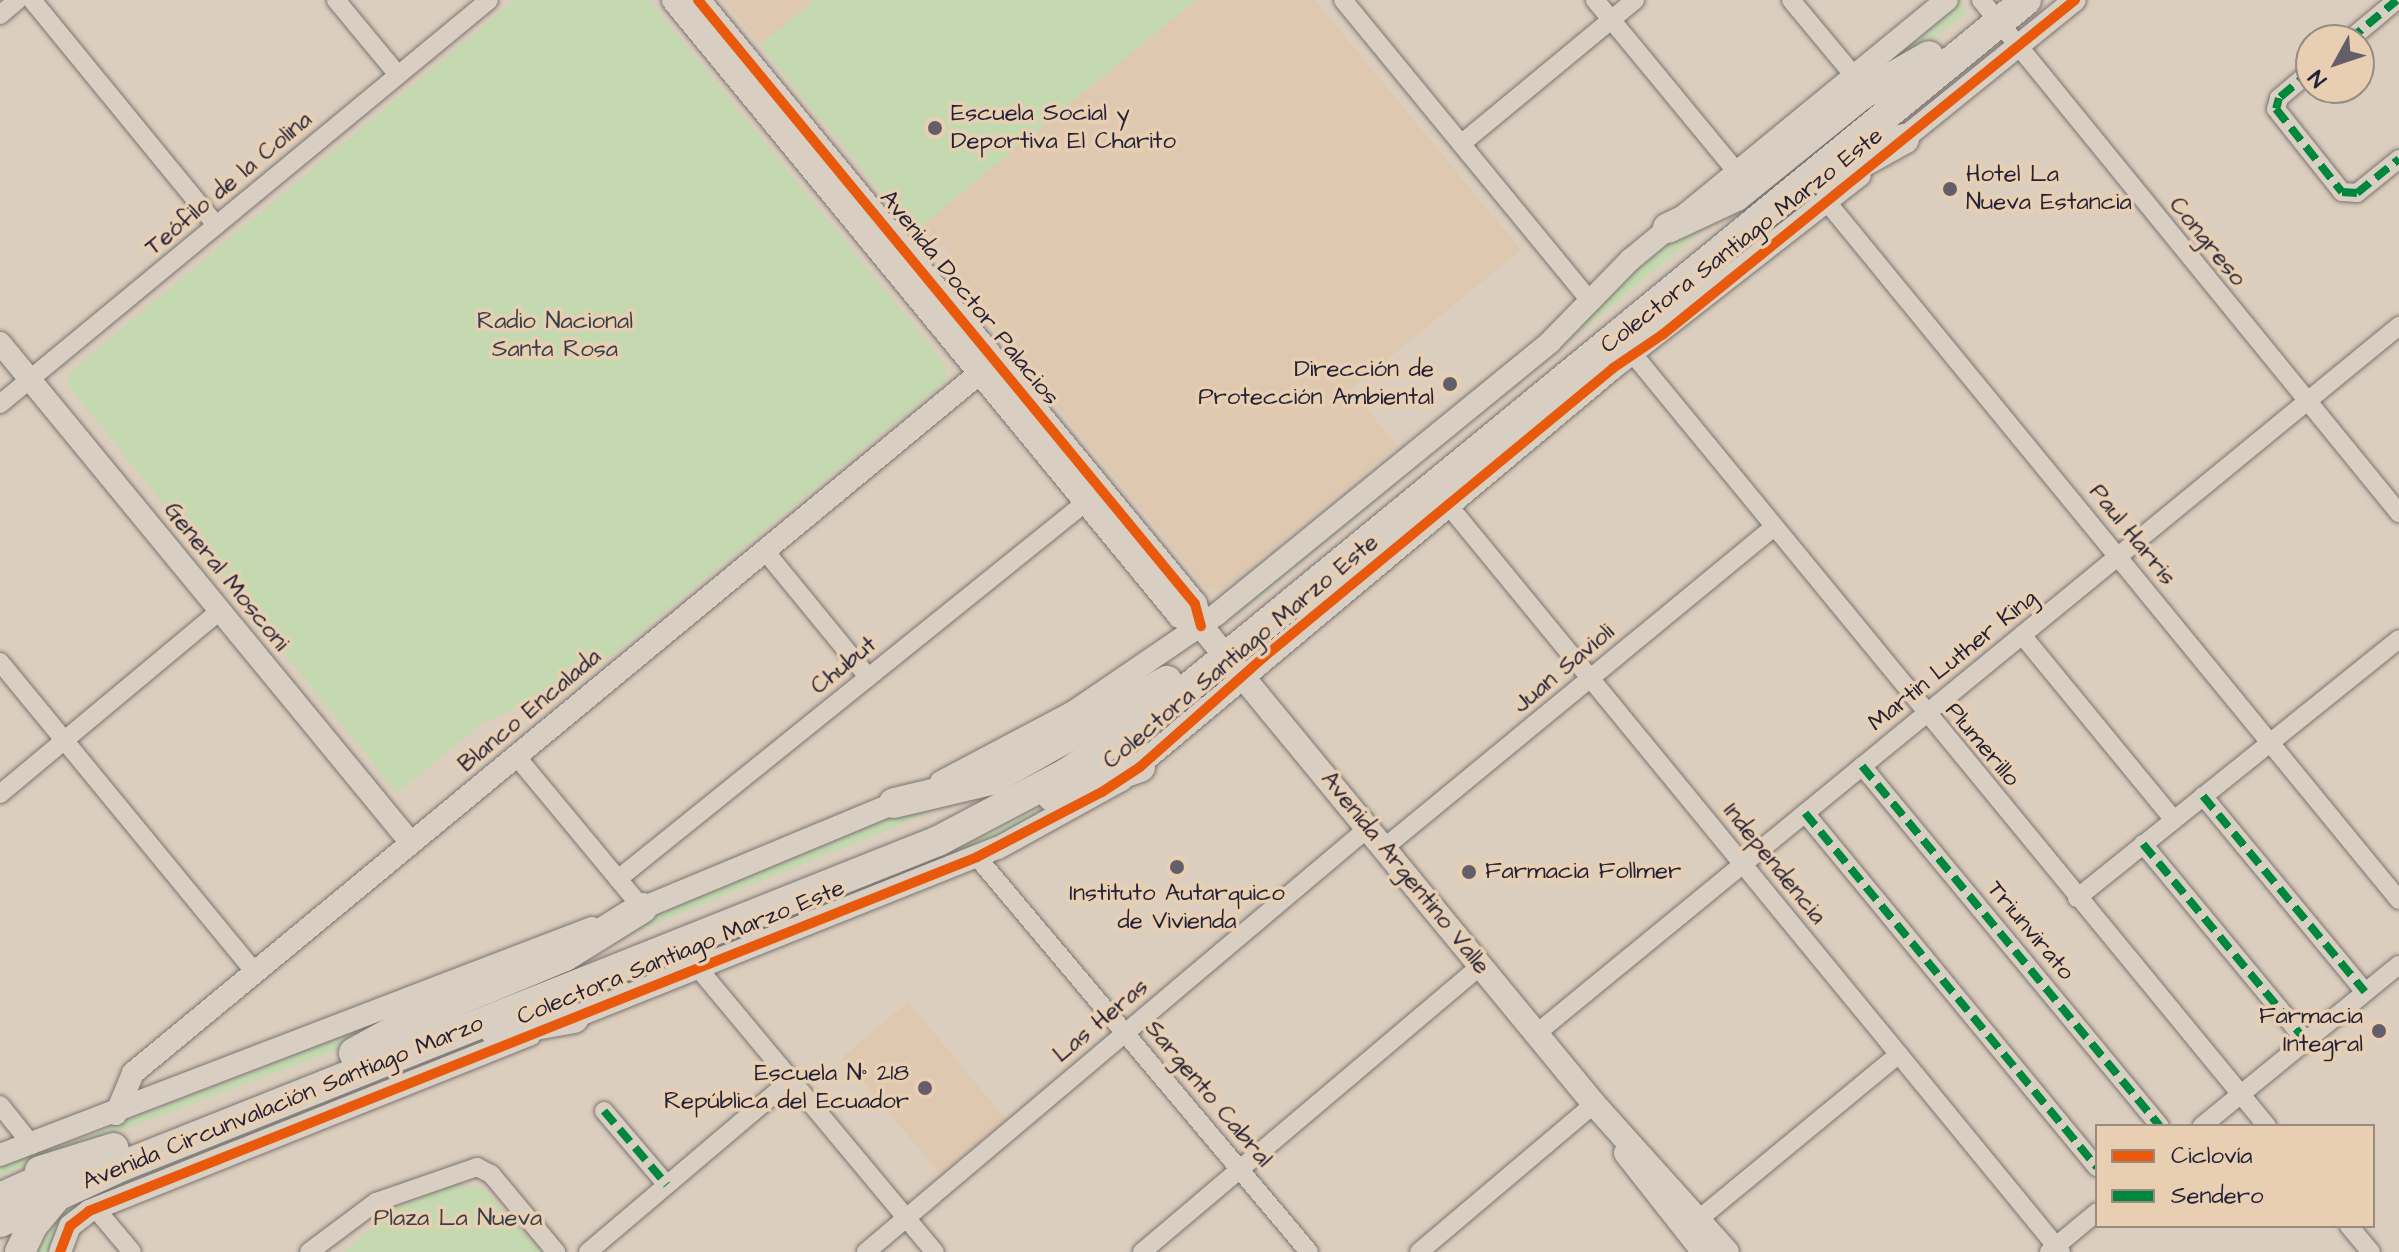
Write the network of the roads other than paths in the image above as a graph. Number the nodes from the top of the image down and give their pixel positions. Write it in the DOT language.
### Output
graph roads {
  1 [pos="18,0"];
  2 [pos="32,0"];
  3 [pos="336,0"];
  4 [pos="489,0"];
  5 [pos="674,0"];
  6 [pos="698,0"];
  7 [pos="1343,0"];
  8 [pos="1595,0"];
  9 [pos="1635,0"];
  10 [pos="1791,0"];
  11 [pos="1947,0"];
  12 [pos="2026,0"];
  13 [pos="2075,0"];
  14 [pos="2397,0"];
  15 [pos="1991,8"];
  16 [pos="0,15"];
  17 [pos="1611,20"];
  18 [pos="2368,24"];
  19 [pos="2016,47"];
  20 [pos="1929,56"];
  21 [pos="398,75"];
  22 [pos="1854,76"];
  23 [pos="2295,86"];
  24 [pos="1904,139"];
  25 [pos="1461,144"];
  26 [pos="2399,159"];
  27 [pos="1737,172"];
  28 [pos="1827,202"];
  29 [pos="216,225"];
  30 [pos="1668,228"];
  31 [pos="1591,302"];
  32 [pos="2399,326"];
  33 [pos="0,343"];
  34 [pos="1626,344"];
  35 [pos="987,367"];
  36 [pos="30,379"];
  37 [pos="2307,401"];
  38 [pos="0,404"];
  39 [pos="1093,496"];
  40 [pos="1449,506"];
  41 [pos="2399,513"];
  42 [pos="1774,527"];
  43 [pos="765,551"];
  44 [pos="2118,557"];
  45 [pos="220,611"];
  46 [pos="2022,635"];
  47 [pos="2399,639"];
  48 [pos="1221,650"];
  49 [pos="0,662"];
  50 [pos="868,677"];
  51 [pos="1590,678"];
  52 [pos="1167,681"];
  53 [pos="1926,714"];
  54 [pos="64,740"];
  55 [pos="2270,742"];
  56 [pos="516,756"];
  57 [pos="1862,766"];
  58 [pos="1140,767"];
  59 [pos="0,794"];
  60 [pos="2203,796"];
  61 [pos="894,803"];
  62 [pos="1805,813"];
  63 [pos="2174,820"];
  64 [pos="1368,828"];
  65 [pos="411,843"];
  66 [pos="2143,844"];
  67 [pos="1384,848"];
  68 [pos="977,857"];
  69 [pos="1743,864"];
  70 [pos="618,879"];
  71 [pos="826,886"];
  72 [pos="2077,898"];
  73 [pos="2399,900"];
  74 [pos="642,908"];
  75 [pos="2399,965"];
  76 [pos="1481,966"];
  77 [pos="698,968"];
  78 [pos="255,972"];
  79 [pos="2365,992"];
  80 [pos="574,1018"];
  81 [pos="1125,1033"];
  82 [pos="1537,1033"];
  83 [pos="2306,1041"];
  84 [pos="354,1053"];
  85 [pos="1899,1054"];
  86 [pos="791,1080"];
  87 [pos="2241,1095"];
  88 [pos="289,1099"];
  89 [pos="1594,1104"];
  90 [pos="0,1105"];
  91 [pos="604,1111"];
  92 [pos="116,1114"];
  93 [pos="2158,1124"];
  94 [pos="2205,1124"];
  95 [pos="2265,1124"];
  96 [pos="32,1145"];
  97 [pos="114,1148"];
  98 [pos="0,1155"];
  99 [pos="2095,1165"];
  100 [pos="1240,1170"];
  101 [pos="0,1183"];
  102 [pos="667,1185"];
  103 [pos="64,1191"];
  104 [pos="0,1198"];
  105 [pos="95,1208"];
  106 [pos="2095,1214"];
  107 [pos="906,1217"];
  108 [pos="0,1222"];
  109 [pos="2351,1228"];
  110 [pos="1706,1243"];
  111 [pos="2055,1250"];
  112 [pos="20,1252"];
  113 [pos="60,1252"];
  114 [pos="132,1252"];
  115 [pos="309,1252"];
  116 [pos="556,1252"];
  117 [pos="588,1252"];
  118 [pos="866,1252"];
  119 [pos="935,1252"];
  120 [pos="1142,1252"];
  121 [pos="1309,1252"];
  122 [pos="1419,1252"];
  123 [pos="2371,1252"];
  1 -- 16 [label="street"];
  2 -- 29 [label="street"];
  3 -- 21 [label="street"];
  4 -- 21 [label="street, Teófilo de la Colina"];
  5 -- 35 [label="main road, Avenida Doctor Palacios"];
  6 -- 35 [label="main road, Avenida Doctor Palacios"];
  7 -- 25 [label="street"];
  8 -- 17 [label="street"];
  9 -- 17 [label="street"];
  10 -- 22 [label="street"];
  11 -- 22 [label="street, Colectora Santiago Marzo Este"];
  12 -- 15 [label="highway, Avenida Circunvalación Santiago Marzo"];
  13 -- 19 [label="street, Colectora Santiago Marzo Este"];
  14 -- 18 [label="street"];
  15 -- 19 [label="street, Congreso"];
  15 -- 20 [label="highway, Avenida Circunvalación Santiago Marzo"];
  15 -- 34 [label="highway, Avenida Circunvalación Santiago Marzo"];
  17 -- 25 [label="street"];
  17 -- 27 [label="street"];
  19 -- 24 [label="street, Colectora Santiago Marzo Este"];
  19 -- 37 [label="street, Congreso"];
  20 -- 30 [label="highway"];
  20 -- 48 [label="highway, Avenida Circunvalación Santiago Marzo"];
  21 -- 29 [label="street, Teófilo de la Colina"];
  22 -- 27 [label="street, Colectora Santiago Marzo Este"];
  23 -- 26 [label="street"];
  24 -- 28 [label="street, Colectora Santiago Marzo Este"];
  24 -- 34 [label="highway"];
  25 -- 31 [label="street"];
  27 -- 30 [label="street, Colectora Santiago Marzo Este"];
  28 -- 34 [label="street, Colectora Santiago Marzo Este"];
  28 -- 44 [label="street, Paul Harris"];
  29 -- 36 [label="street, Teófilo de la Colina"];
  30 -- 31 [label="street, Colectora Santiago Marzo Este"];
  31 -- 48 [label="street, Colectora Santiago Marzo Este"];
  32 -- 37 [label="street, Martin Luther King"];
  33 -- 36 [label="street, General Mosconi"];
  34 -- 40 [label="street, Colectora Santiago Marzo Este"];
  34 -- 42 [label="street, Plumerillo"];
  34 -- 48 [label="highway, Avenida Circunvalación Santiago Marzo"];
  35 -- 39 [label="main road, Avenida Doctor Palacios"];
  35 -- 43 [label="street, Blanco Encalada"];
  36 -- 38 [label="street, Teófilo de la Colina"];
  36 -- 45 [label="street, General Mosconi"];
  37 -- 41 [label="street, Congreso"];
  37 -- 44 [label="street, Martin Luther King"];
  39 -- 48 [label="main road, Avenida Doctor Palacios"];
  39 -- 50 [label="street, Chubut"];
  40 -- 48 [label="street, Colectora Santiago Marzo Este"];
  40 -- 51 [label="street, Independencia"];
  42 -- 51 [label="street, Juan Savioli"];
  42 -- 53 [label="street, Plumerillo"];
  43 -- 50 [label="street"];
  43 -- 56 [label="street, Blanco Encalada"];
  44 -- 46 [label="street, Martin Luther King"];
  44 -- 55 [label="street, Paul Harris"];
  45 -- 54 [label="street"];
  45 -- 65 [label="street, General Mosconi"];
  46 -- 53 [label="street, Martin Luther King"];
  46 -- 63 [label="street"];
  47 -- 55 [label="street"];
  48 -- 52 [label="highway, Avenida Circunvalación Santiago Marzo"];
  48 -- 58 [label="street, Colectora Santiago Marzo Este"];
  48 -- 61 [label="street, Colectora Santiago Marzo Este"];
  48 -- 64 [label="main road, Avenida Argentino Valle"];
  48 -- 71 [label="highway, Avenida Circunvalación Santiago Marzo"];
  49 -- 54 [label="street"];
  50 -- 70 [label="street, Chubut"];
  51 -- 67 [label="street, Juan Savioli"];
  51 -- 69 [label="street, Independencia"];
  52 -- 61 [label="highway"];
  52 -- 84 [label="highway, Avenida Circunvalación Santiago Marzo"];
  53 -- 57 [label="street, Martin Luther King"];
  53 -- 72 [label="street, Plumerillo"];
  54 -- 59 [label="street"];
  54 -- 78 [label="street"];
  55 -- 60 [label="street"];
  55 -- 73 [label="street, Paul Harris"];
  56 -- 65 [label="street, Blanco Encalada"];
  56 -- 70 [label="street"];
  57 -- 62 [label="street, Martin Luther King"];
  57 -- 93 [label="street, Triunvirato"];
  58 -- 68 [label="street, Colectora Santiago Marzo Este"];
  58 -- 71 [label="highway"];
  60 -- 63 [label="street"];
  60 -- 79 [label="street"];
  61 -- 74 [label="street, Colectora Santiago Marzo Este"];
  62 -- 69 [label="street, Martin Luther King"];
  62 -- 99 [label="street"];
  63 -- 66 [label="street"];
  64 -- 67 [label="main road, Avenida Argentino Valle"];
  64 -- 81 [label="street, Las Heras"];
  65 -- 78 [label="street, Blanco Encalada"];
  66 -- 72 [label="street"];
  66 -- 83 [label="street"];
  67 -- 76 [label="main road, Avenida Argentino Valle"];
  68 -- 77 [label="street, Colectora Santiago Marzo Este"];
  68 -- 81 [label="street, Sargento Cabral"];
  69 -- 82 [label="street, Martin Luther King"];
  69 -- 85 [label="street, Independencia"];
  70 -- 74 [label="street"];
  71 -- 88 [label="highway, Avenida Circunvalación Santiago Marzo"];
  72 -- 87 [label="street, Plumerillo"];
  74 -- 84 [label="highway"];
  74 -- 92 [label="street, Colectora Santiago Marzo Este"];
  75 -- 79 [label="street"];
  76 -- 82 [label="main road, Avenida Argentino Valle"];
  76 -- 100 [label="street"];
  77 -- 80 [label="street, Colectora Santiago Marzo Este"];
  77 -- 86 [label="street"];
  78 -- 92 [label="street, Blanco Encalada"];
  79 -- 83 [label="street"];
  80 -- 88 [label="highway"];
  80 -- 105 [label="street, Colectora Santiago Marzo Este"];
  81 -- 100 [label="street, Sargento Cabral"];
  81 -- 107 [label="street, Las Heras"];
  82 -- 89 [label="main road, Avenida Argentino Valle"];
  83 -- 87 [label="street"];
  84 -- 97 [label="highway, Avenida Circunvalación Santiago Marzo"];
  85 -- 110 [label="street"];
  85 -- 111 [label="street, Independencia"];
  86 -- 102 [label="street"];
  86 -- 107 [label="street"];
  87 -- 94 [label="street"];
  87 -- 95 [label="street, Plumerillo"];
  88 -- 103 [label="highway, Avenida Circunvalación Santiago Marzo"];
  89 -- 110 [label="main road, Avenida Argentino Valle"];
  89 -- 122 [label="street"];
  90 -- 96 [label="street"];
  91 -- 102 [label="street"];
  92 -- 96 [label="street, Colectora Santiago Marzo Este"];
  96 -- 98 [label="street, Colectora Santiago Marzo Este"];
  97 -- 101 [label="highway"];
  97 -- 104 [label="highway, Avenida Circunvalación Santiago Marzo"];
  100 -- 120 [label="street"];
  100 -- 121 [label="street, Sargento Cabral"];
  102 -- 117 [label="street"];
  103 -- 108 [label="highway, Avenida Circunvalación Santiago Marzo"];
  103 -- 112 [label="highway"];
  105 -- 113 [label="street, Colectora Santiago Marzo Este"];
  105 -- 114 [label="street"];
  106 -- 111 [label="street"];
  107 -- 118 [label="street, Las Heras"];
  107 -- 119 [label="street"];
  109 -- 123 [label="street"];
  115 -- 116 [label="street"];
}
